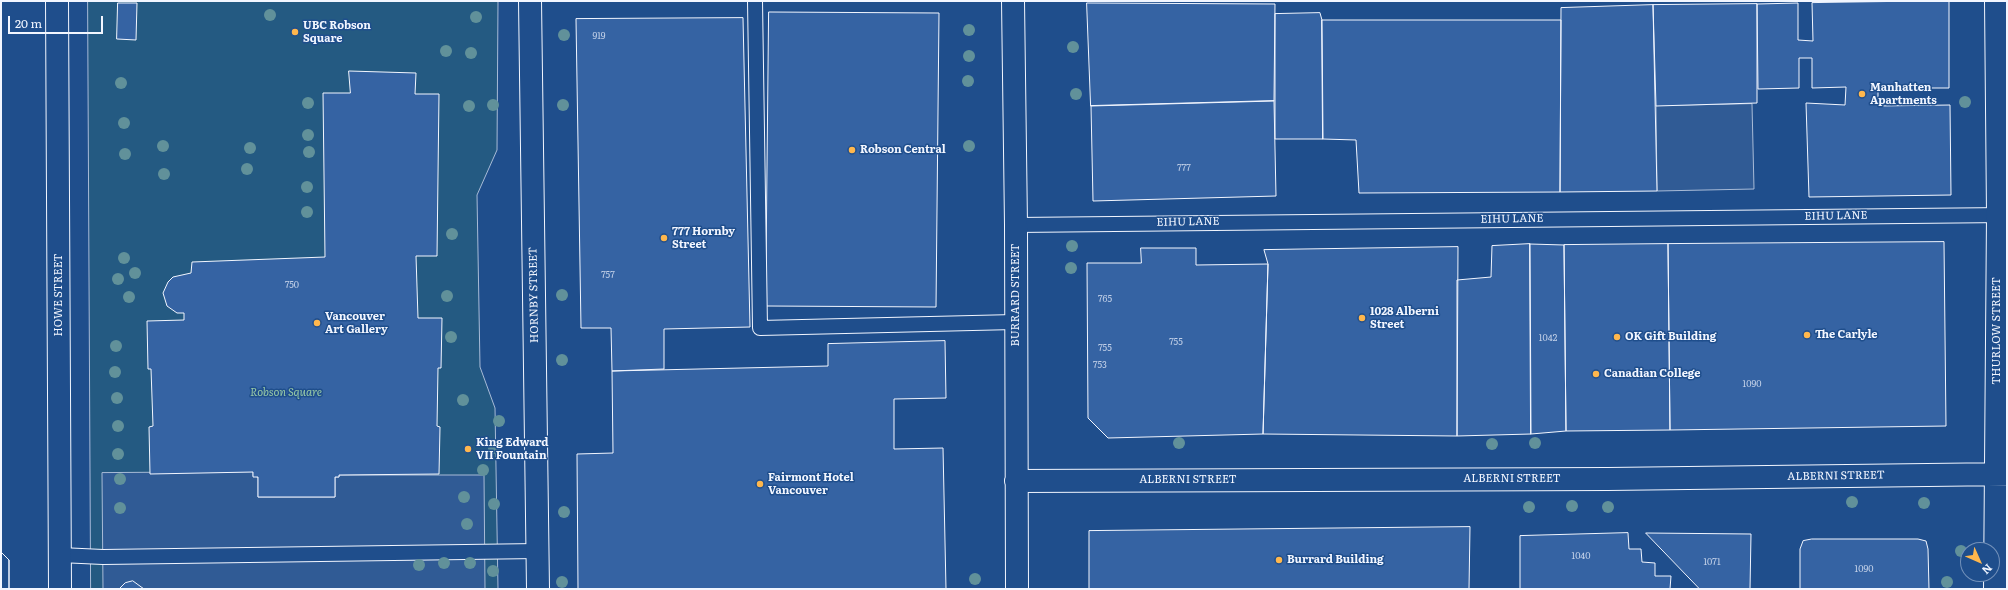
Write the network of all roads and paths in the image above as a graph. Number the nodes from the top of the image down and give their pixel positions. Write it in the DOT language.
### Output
graph roads {
  1 [pos="57,1"];
  2 [pos="530,1"];
  3 [pos="755,1"];
  4 [pos="1013,1"];
  5 [pos="1996,1"];
  6 [pos="2002,215"];
  7 [pos="1016,225"];
  8 [pos="1015,322"];
  9 [pos="2001,474"];
  10 [pos="1016,481"];
  11 [pos="538,551"];
  12 [pos="60,555"];
  13 [pos="60,589"];
  14 [pos="538,589"];
  15 [pos="1017,589"];
  16 [pos="1995,589"];
  1 -- 12 [label="main road, HOWE STREET"];
  2 -- 11 [label="main road, HORNBY STREET"];
  3 -- 8 [label="lane"];
  4 -- 7 [label="main road, BURRARD STREET"];
  5 -- 6 [label="main road, THURLOW STREET"];
  6 -- 7 [label="lane, EIHU LANE"];
  6 -- 9 [label="main road, THURLOW STREET"];
  7 -- 8 [label="main road, BURRARD STREET"];
  8 -- 10 [label="main road, BURRARD STREET"];
  9 -- 10 [label="main road, ALBERNI STREET"];
  9 -- 16 [label="main road, THURLOW STREET"];
  10 -- 15 [label="main road, BURRARD STREET"];
  11 -- 12 [label="lane"];
  11 -- 14 [label="main road, HORNBY STREET"];
  12 -- 13 [label="main road, HOWE STREET"];
}
